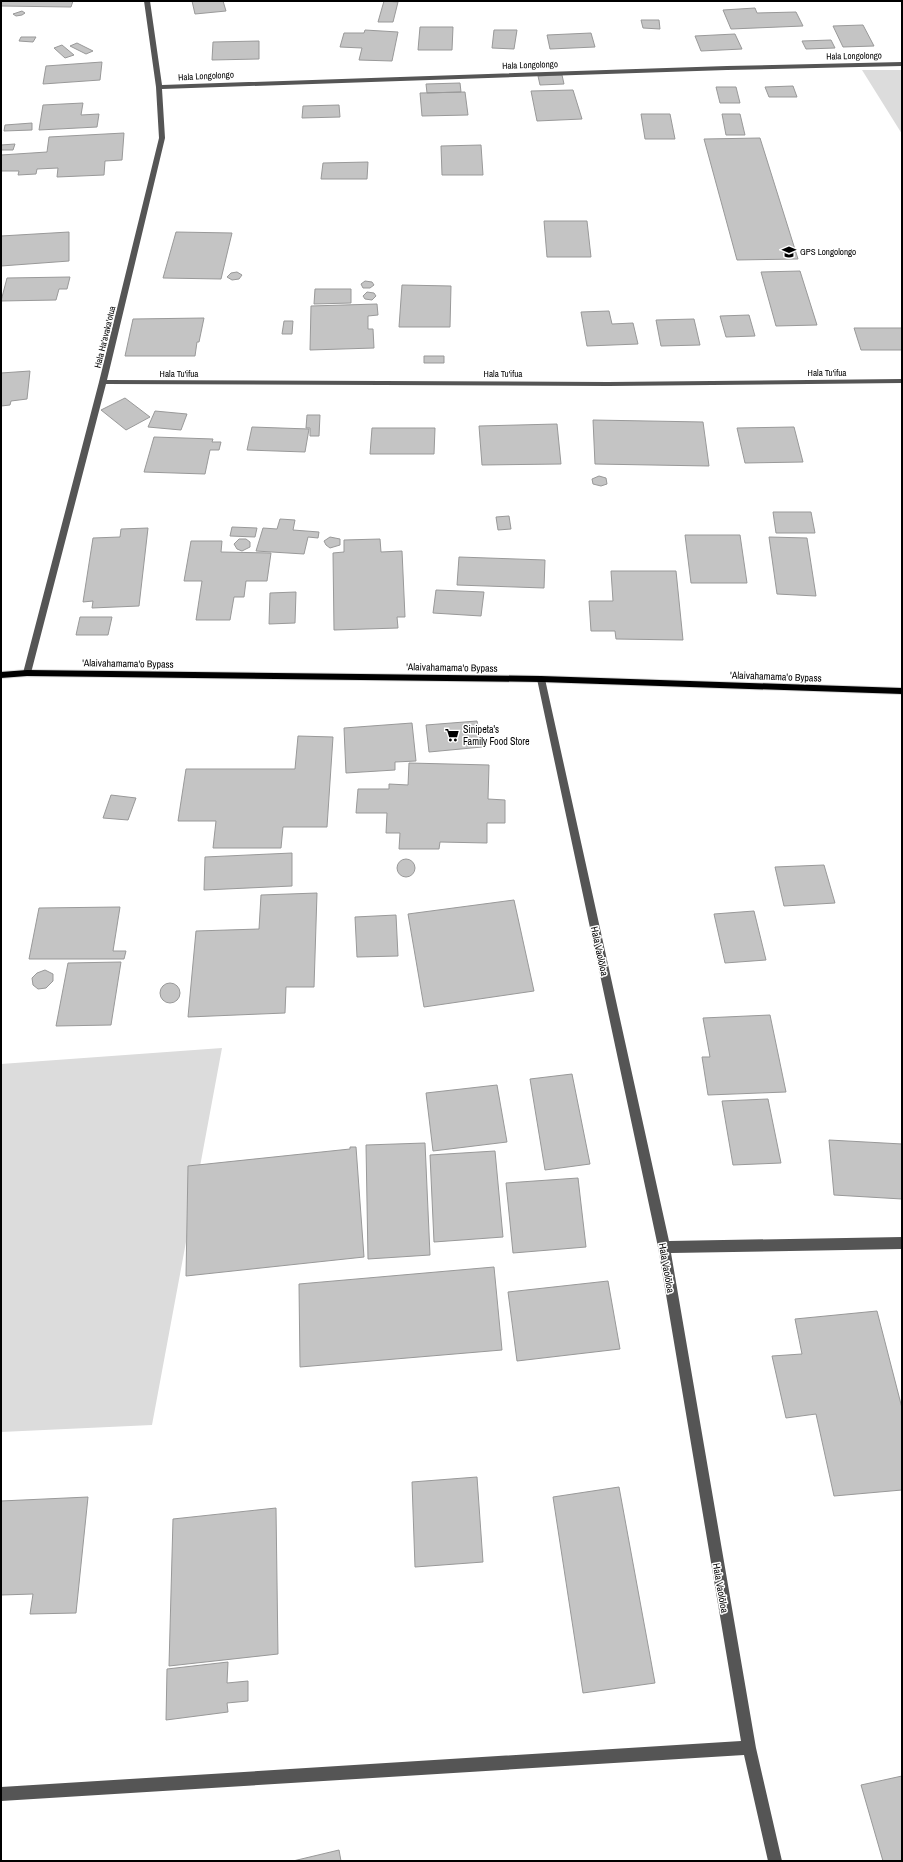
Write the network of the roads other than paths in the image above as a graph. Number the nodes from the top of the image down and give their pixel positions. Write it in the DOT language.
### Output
graph roads {
  1 [pos="147,1"];
  2 [pos="902,64"];
  3 [pos="160,87"];
  4 [pos="902,381"];
  5 [pos="103,382"];
  6 [pos="27,673"];
  7 [pos="1,675"];
  8 [pos="541,679"];
  9 [pos="902,691"];
  10 [pos="902,1243"];
  11 [pos="664,1247"];
  12 [pos="749,1748"];
  13 [pos="1,1794"];
  14 [pos="775,1861"];
  1 -- 3 [label="street, Hala Ha'avaka'otua"];
  2 -- 3 [label="street, Hala Longolongo"];
  3 -- 5 [label="street, Hala Ha'avaka'otua"];
  4 -- 5 [label="street, Hala Tu'ifua"];
  5 -- 6 [label="street, Hala Ha'avaka'otua"];
  6 -- 7 [label="main road, 'Alaivahamama'o Bypass"];
  6 -- 8 [label="main road, 'Alaivahamama'o Bypass"];
  8 -- 9 [label="main road, 'Alaivahamama'o Bypass"];
  8 -- 11 [label="street, Hala Vaolōloa"];
  10 -- 11 [label="street"];
  11 -- 12 [label="street, Hala Vaolōloa"];
  12 -- 13 [label="street"];
  12 -- 14 [label="street, Hala Vaolōloa"];
}
